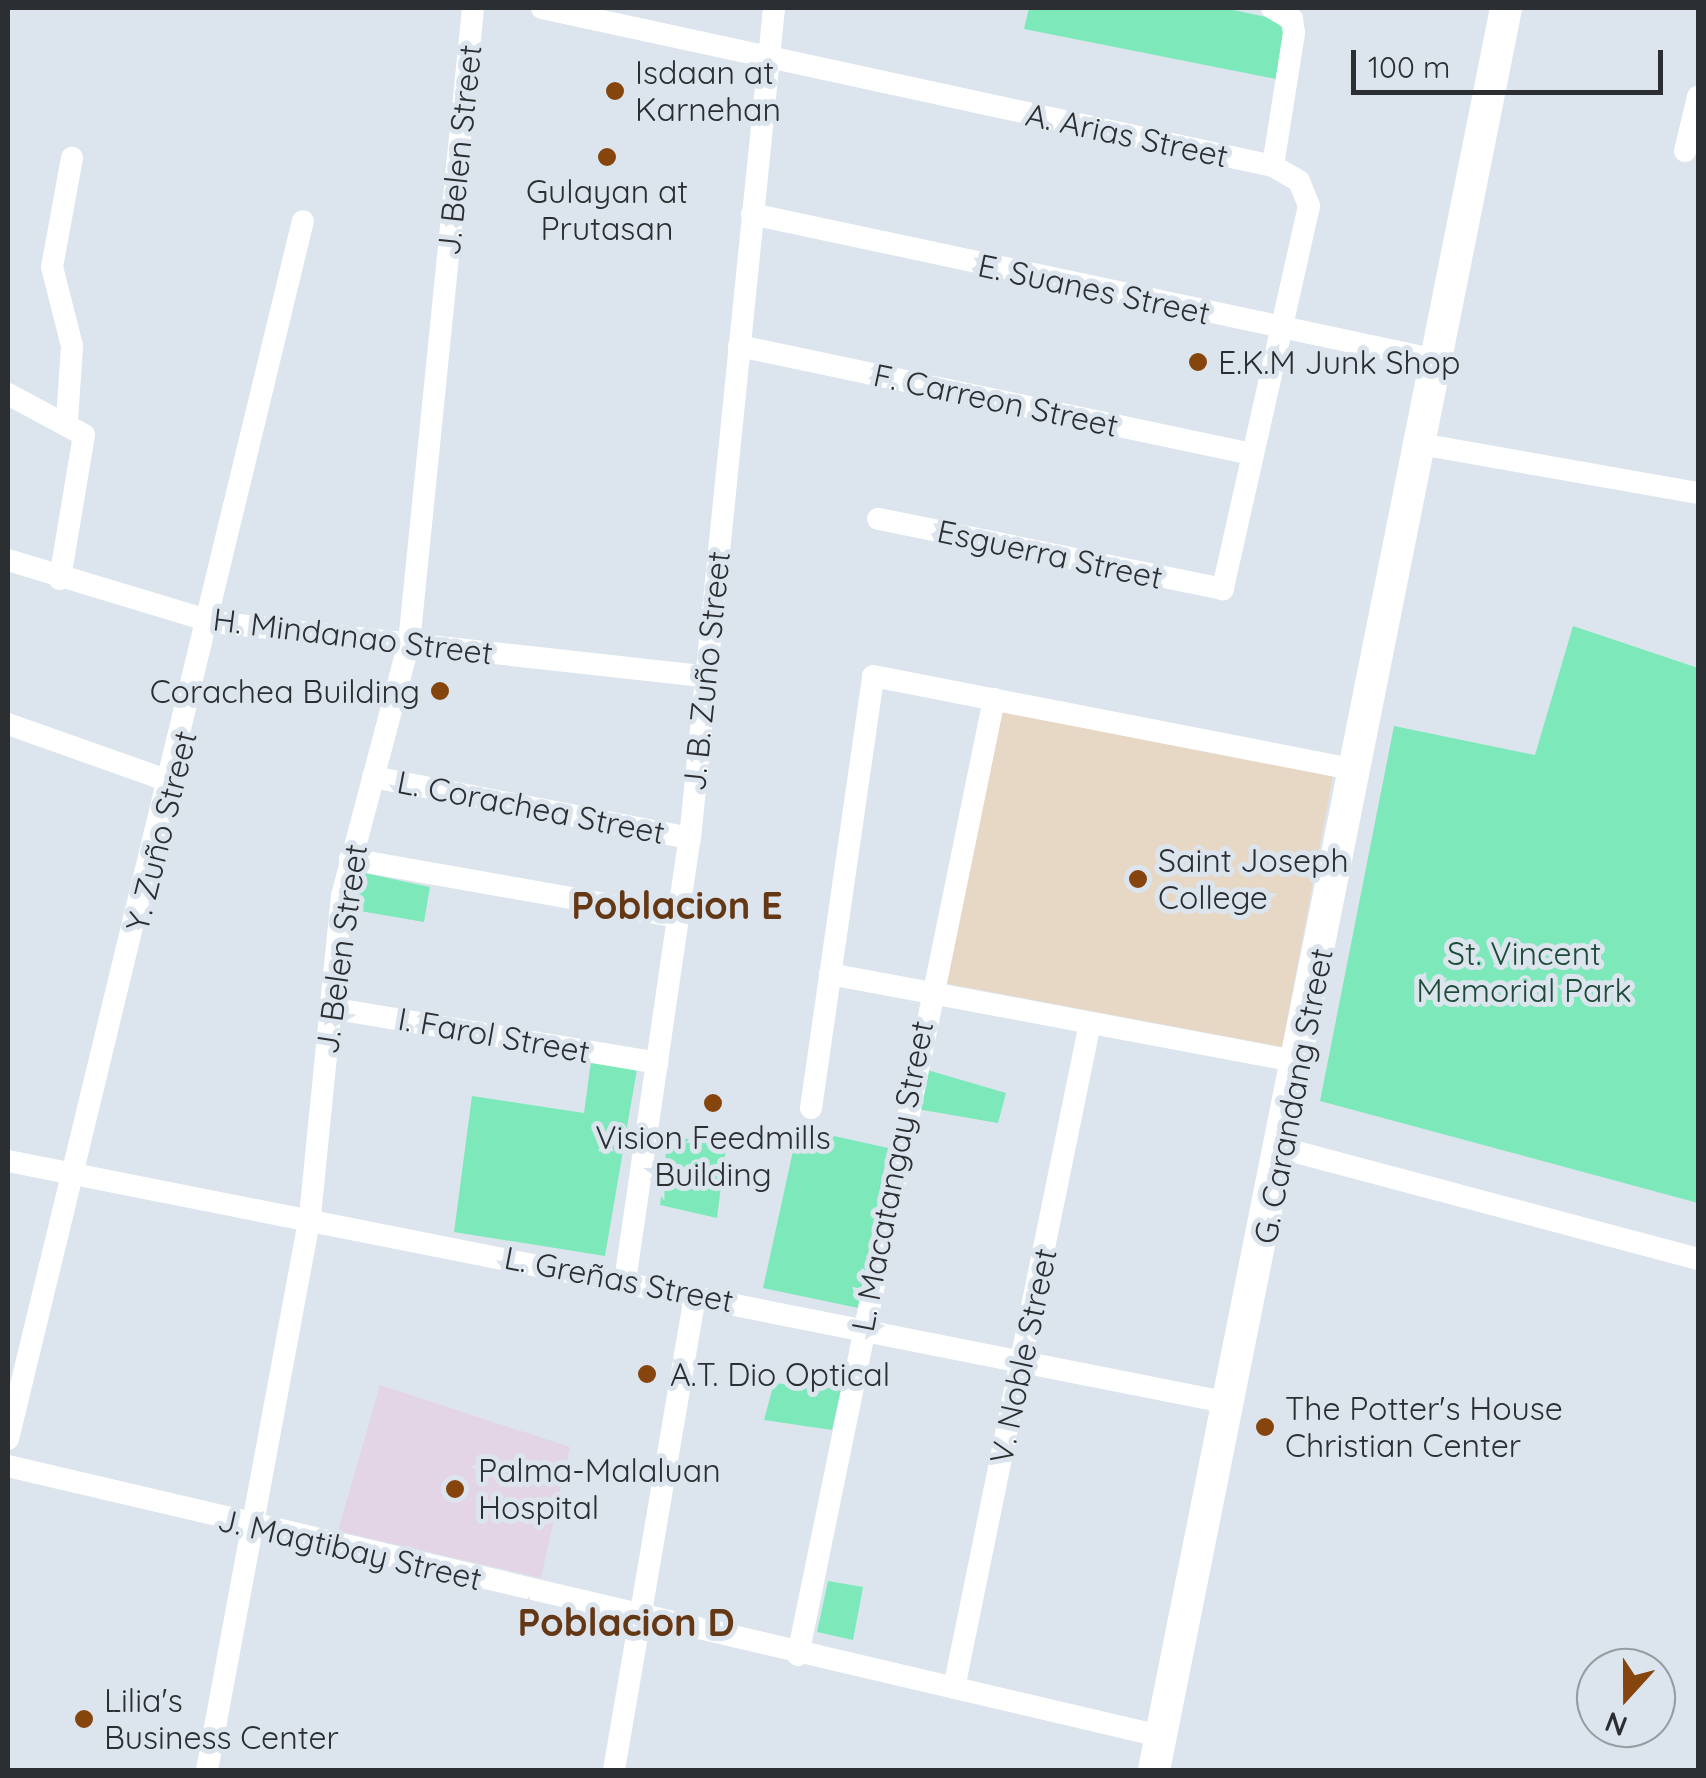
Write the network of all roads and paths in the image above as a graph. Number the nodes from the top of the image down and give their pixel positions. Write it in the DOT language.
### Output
graph roads {
  1 [pos="473,8"];
  2 [pos="542,8"];
  3 [pos="774,8"];
  4 [pos="1506,8"];
  5 [pos="1288,11"];
  6 [pos="768,58"];
  7 [pos="1698,97"];
  8 [pos="1686,151"];
  9 [pos="72,158"];
  10 [pos="1272,166"];
  11 [pos="752,214"];
  12 [pos="303,221"];
  13 [pos="1281,330"];
  14 [pos="740,346"];
  15 [pos="1437,360"];
  16 [pos="8,394"];
  17 [pos="68,420"];
  18 [pos="1420,444"];
  19 [pos="1252,454"];
  20 [pos="1698,492"];
  21 [pos="878,519"];
  22 [pos="8,560"];
  23 [pos="60,579"];
  24 [pos="1223,589"];
  25 [pos="213,622"];
  26 [pos="409,643"];
  27 [pos="706,676"];
  28 [pos="994,699"];
  29 [pos="8,724"];
  30 [pos="1358,770"];
  31 [pos="373,777"];
  32 [pos="172,782"];
  33 [pos="690,838"];
  34 [pos="350,859"];
  35 [pos="678,917"];
  36 [pos="830,974"];
  37 [pos="928,991"];
  38 [pos="330,1008"];
  39 [pos="1090,1024"];
  40 [pos="1302,1062"];
  41 [pos="658,1063"];
  42 [pos="810,1108"];
  43 [pos="1285,1148"];
  44 [pos="8,1161"];
  45 [pos="78,1176"];
  46 [pos="310,1216"];
  47 [pos="1698,1259"];
  48 [pos="625,1281"];
  49 [pos="695,1295"];
  50 [pos="864,1327"];
  51 [pos="1023,1358"];
  52 [pos="1229,1403"];
  53 [pos="8,1439"];
  54 [pos="8,1466"];
  55 [pos="253,1528"];
  56 [pos="634,1614"];
  57 [pos="798,1655"];
  58 [pos="954,1688"];
  59 [pos="1160,1736"];
  60 [pos="207,1770"];
  61 [pos="614,1770"];
  62 [pos="1154,1770"];
  1 -- 26 [label="street, J. Belen Street"];
  2 -- 6 [label="street, A. Arias Street"];
  3 -- 6 [label="street, J. B. Zuño Street"];
  4 -- 15 [label="main road, G. Carandang Street"];
  5 -- 10 [label="street"];
  6 -- 10 [label="street, A. Arias Street"];
  6 -- 11 [label="street, J. B. Zuño Street"];
  7 -- 8 [label="street"];
  9 -- 17 [label="street"];
  10 -- 13 [label="street, A. Arias Street"];
  11 -- 13 [label="street, E. Suanes Street"];
  11 -- 14 [label="street, J. B. Zuño Street"];
  12 -- 25 [label="street, Y. Zuño Street"];
  13 -- 15 [label="street, E. Suanes Street"];
  13 -- 19 [label="street, A. Arias Street"];
  14 -- 19 [label="street, F. Carreon Street"];
  14 -- 27 [label="street, J. B. Zuño Street"];
  15 -- 18 [label="main road, G. Carandang Street"];
  16 -- 17 [label="street"];
  17 -- 23 [label="street"];
  18 -- 20 [label="street"];
  18 -- 30 [label="main road, G. Carandang Street"];
  19 -- 24 [label="street, A. Arias Street"];
  21 -- 24 [label="street, Esguerra Street"];
  22 -- 23 [label="street, H. Mindanao Street"];
  23 -- 25 [label="street, H. Mindanao Street"];
  25 -- 26 [label="street, H. Mindanao Street"];
  25 -- 32 [label="street, Y. Zuño Street"];
  26 -- 27 [label="street, H. Mindanao Street"];
  26 -- 31 [label="street, J. Belen Street"];
  27 -- 33 [label="street, J. B. Zuño Street"];
  28 -- 30 [label="street"];
  28 -- 36 [label="street"];
  28 -- 37 [label="street, L. Macatangay Street"];
  29 -- 32 [label="street"];
  30 -- 40 [label="main road, G. Carandang Street"];
  31 -- 33 [label="street, L. Corachea Street"];
  31 -- 34 [label="street, J. Belen Street"];
  32 -- 45 [label="street, Y. Zuño Street"];
  33 -- 35 [label="street, J. B. Zuño Street"];
  34 -- 35 [label="street"];
  34 -- 38 [label="street, J. Belen Street"];
  35 -- 41 [label="street, J. B. Zuño Street"];
  36 -- 37 [label="street"];
  36 -- 42 [label="street"];
  37 -- 39 [label="street"];
  37 -- 50 [label="street, L. Macatangay Street"];
  38 -- 41 [label="street, I. Farol Street"];
  38 -- 46 [label="street, J. Belen Street"];
  39 -- 40 [label="street"];
  39 -- 51 [label="street, V. Noble Street"];
  40 -- 43 [label="main road, G. Carandang Street"];
  41 -- 48 [label="street, J. B. Zuño Street"];
  43 -- 47 [label="street"];
  43 -- 52 [label="main road, G. Carandang Street"];
  44 -- 45 [label="street, L. Greñas Street"];
  45 -- 46 [label="street, L. Greñas Street"];
  45 -- 53 [label="street, Y. Zuño Street"];
  46 -- 48 [label="street, L. Greñas Street"];
  46 -- 55 [label="street, J. Belen Street"];
  48 -- 49 [label="street, L. Greñas Street"];
  49 -- 50 [label="street, L. Greñas Street"];
  49 -- 56 [label="street"];
  50 -- 51 [label="street, L. Greñas Street"];
  50 -- 57 [label="street, L. Macatangay Street"];
  51 -- 52 [label="street, L. Greñas Street"];
  51 -- 58 [label="street, V. Noble Street"];
  52 -- 59 [label="main road, G. Carandang Street"];
  54 -- 55 [label="street, J. Magtibay Street"];
  55 -- 56 [label="street, J. Magtibay Street"];
  55 -- 60 [label="street, J. Belen Street"];
  56 -- 57 [label="street, J. Magtibay Street"];
  56 -- 61 [label="street"];
  57 -- 58 [label="street, J. Magtibay Street"];
  58 -- 59 [label="street, J. Magtibay Street"];
  59 -- 62 [label="main road, G. Carandang Street"];
}
